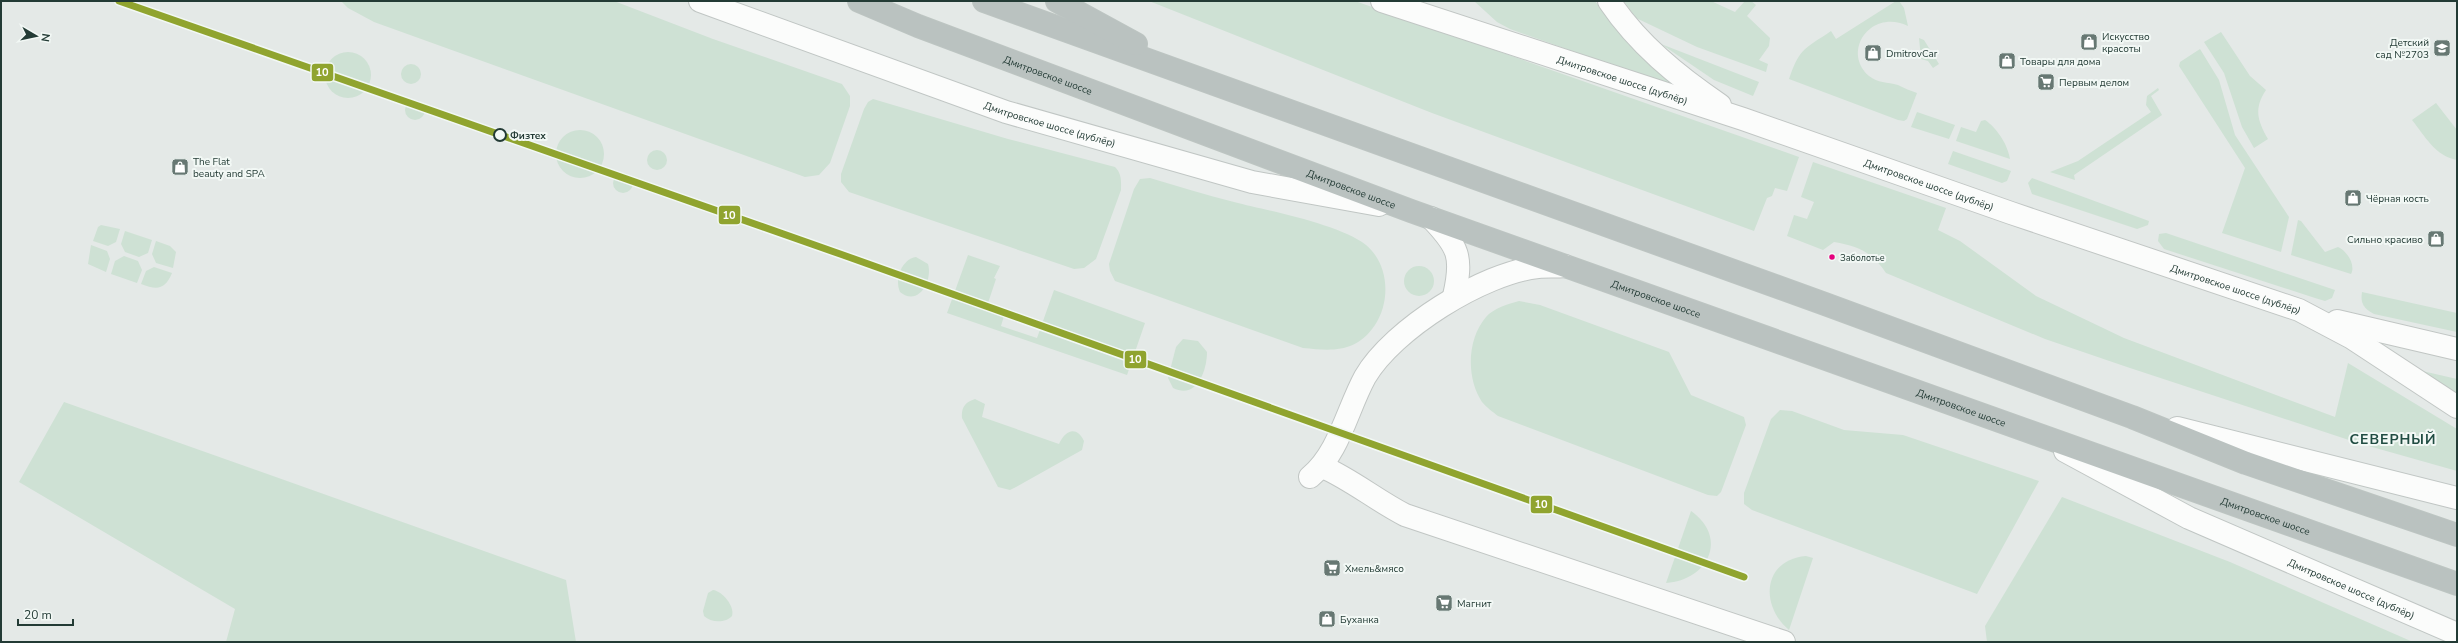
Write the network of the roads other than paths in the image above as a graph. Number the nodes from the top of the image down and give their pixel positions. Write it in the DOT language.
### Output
graph roads {
  1 [pos="700,1"];
  2 [pos="859,1"];
  3 [pos="984,1"];
  4 [pos="1058,1"];
  5 [pos="1382,1"];
  6 [pos="1609,1"];
  7 [pos="1216,85"];
  8 [pos="1743,119"];
  9 [pos="1421,215"];
  10 [pos="1565,266"];
  11 [pos="1454,296"];
  12 [pos="2299,310"];
  13 [pos="2457,350"];
  14 [pos="2457,407"];
  15 [pos="2132,416"];
  16 [pos="2032,434"];
  17 [pos="2457,498"];
  18 [pos="2457,535"];
  19 [pos="2457,584"];
  20 [pos="2457,634"];
  21 [pos="1784,642"];
  1 -- 9 [label="street, Дмитровское шоссе (дублёр)"];
  2 -- 9 [label="highway, Дмитровское шоссе"];
  3 -- 7 [label="highway"];
  4 -- 7 [label="highway"];
  5 -- 8 [label="street, Дмитровское шоссе (дублёр)"];
  6 -- 8 [label="street"];
  7 -- 15 [label="highway"];
  8 -- 12 [label="street, Дмитровское шоссе (дублёр)"];
  9 -- 10 [label="highway, Дмитровское шоссе"];
  9 -- 11 [label="street"];
  10 -- 11 [label="street"];
  10 -- 16 [label="highway, Дмитровское шоссе"];
  11 -- 21 [label="street"];
  12 -- 13 [label="street"];
  12 -- 14 [label="street, Дмитровское шоссе (дублёр)"];
  15 -- 17 [label="street"];
  15 -- 18 [label="highway"];
  16 -- 19 [label="highway, Дмитровское шоссе"];
  16 -- 20 [label="street, Дмитровское шоссе (дублёр)"];
}
